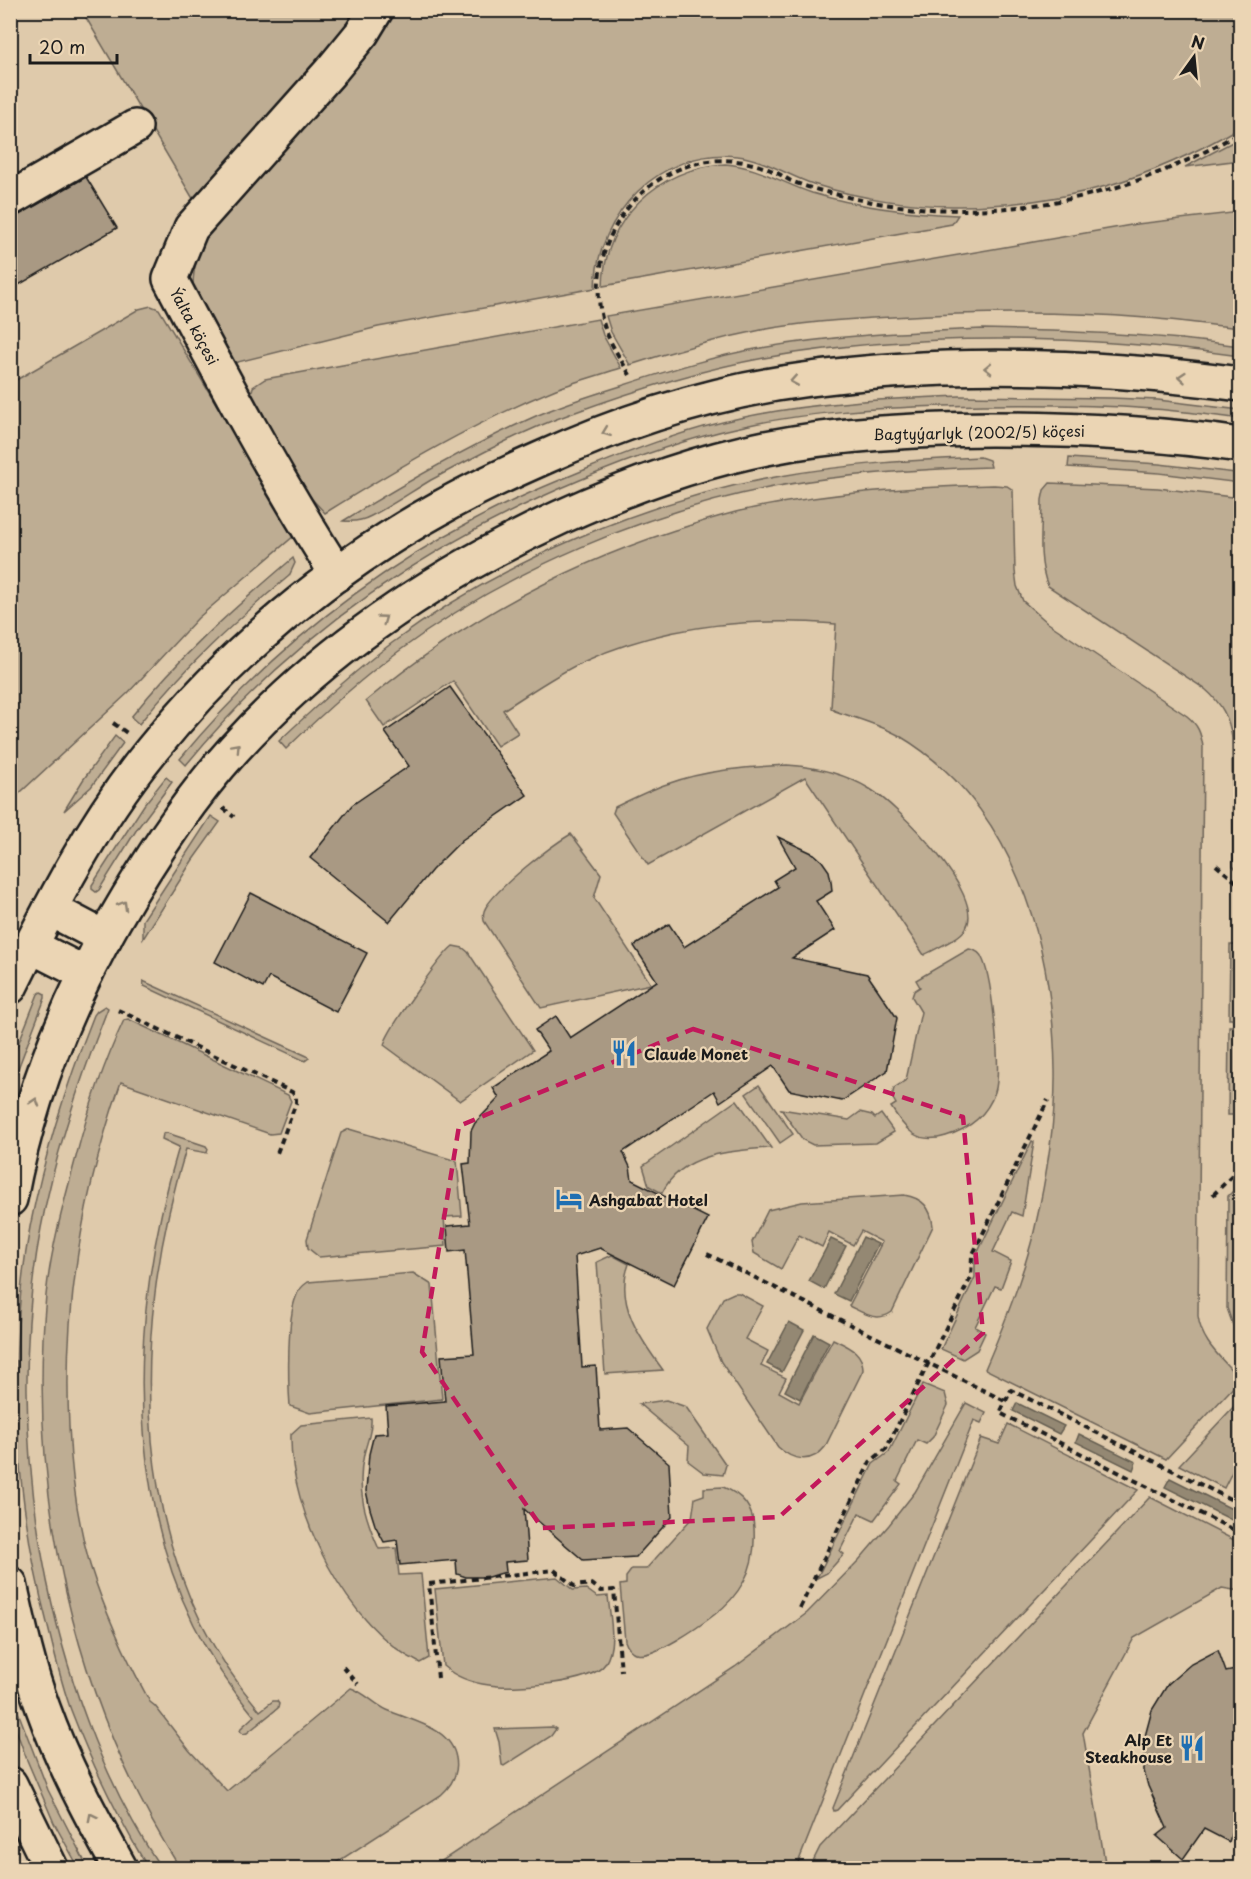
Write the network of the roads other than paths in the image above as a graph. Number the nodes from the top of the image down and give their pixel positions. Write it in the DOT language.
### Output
graph roads {
  1 [pos="376,10"];
  2 [pos="135,128"];
  3 [pos="10,199"];
  4 [pos="1240,384"];
  5 [pos="1240,445"];
  6 [pos="337,574"];
  7 [pos="50,909"];
  8 [pos="105,938"];
  9 [pos="31,946"];
  10 [pos="86,974"];
  11 [pos="10,987"];
  12 [pos="10,1200"];
  13 [pos="10,1584"];
  14 [pos="10,1784"];
  15 [pos="51,1869"];
  16 [pos="120,1869"];
  1 -- 6 [label="street, Ýalta köçesi"];
  2 -- 3 [label="street"];
  4 -- 6 [label="street, one-way"];
  8 -- 5 [label="street, Bagtyýarlyk (2002/5) köçesi, one-way"];
  6 -- 7 [label="street"];
  7 -- 8 [label="street"];
  7 -- 9 [label="street"];
  8 -- 10 [label="street, Bagtyýarlyk (2002/5) köçesi"];
  9 -- 10 [label="street"];
  9 -- 11 [label="street"];
  12 -- 10 [label="street, Bagtyýarlyk (2002/5) köçesi, one-way"];
  16 -- 13 [label="street, one-way"];
  14 -- 15 [label="street"];
}
